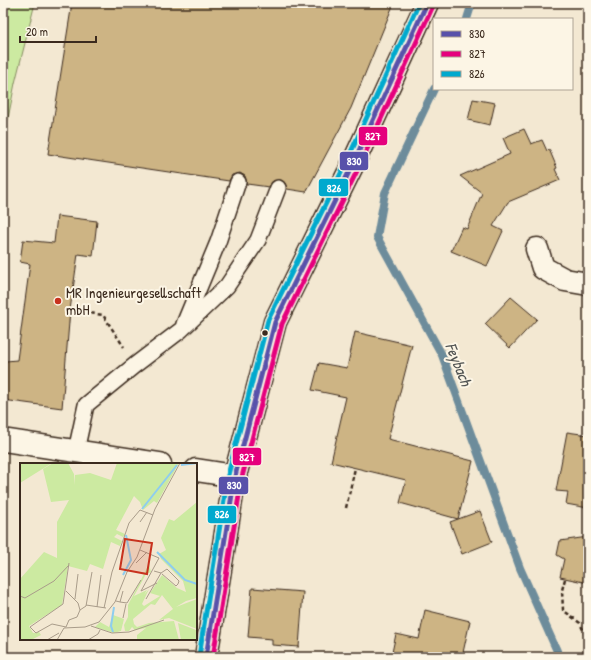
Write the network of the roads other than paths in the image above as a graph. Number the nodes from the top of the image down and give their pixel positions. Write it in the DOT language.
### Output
graph roads {
  1 [pos="427,3"];
  2 [pos="238,182"];
  3 [pos="278,188"];
  4 [pos="537,249"];
  5 [pos="588,284"];
  6 [pos="181,330"];
  7 [pos="3,440"];
  8 [pos="76,451"];
  9 [pos="154,463"];
  10 [pos="197,470"];
  11 [pos="235,476"];
  12 [pos="206,657"];
  1 -- 11 [label="main road"];
  2 -- 6 [label="lane"];
  3 -- 6 [label="lane"];
  4 -- 5 [label="main road"];
  6 -- 8 [label="lane"];
  7 -- 8 [label="main road"];
  8 -- 9 [label="main road"];
  10 -- 11 [label="main road"];
  11 -- 12 [label="main road"];
}
